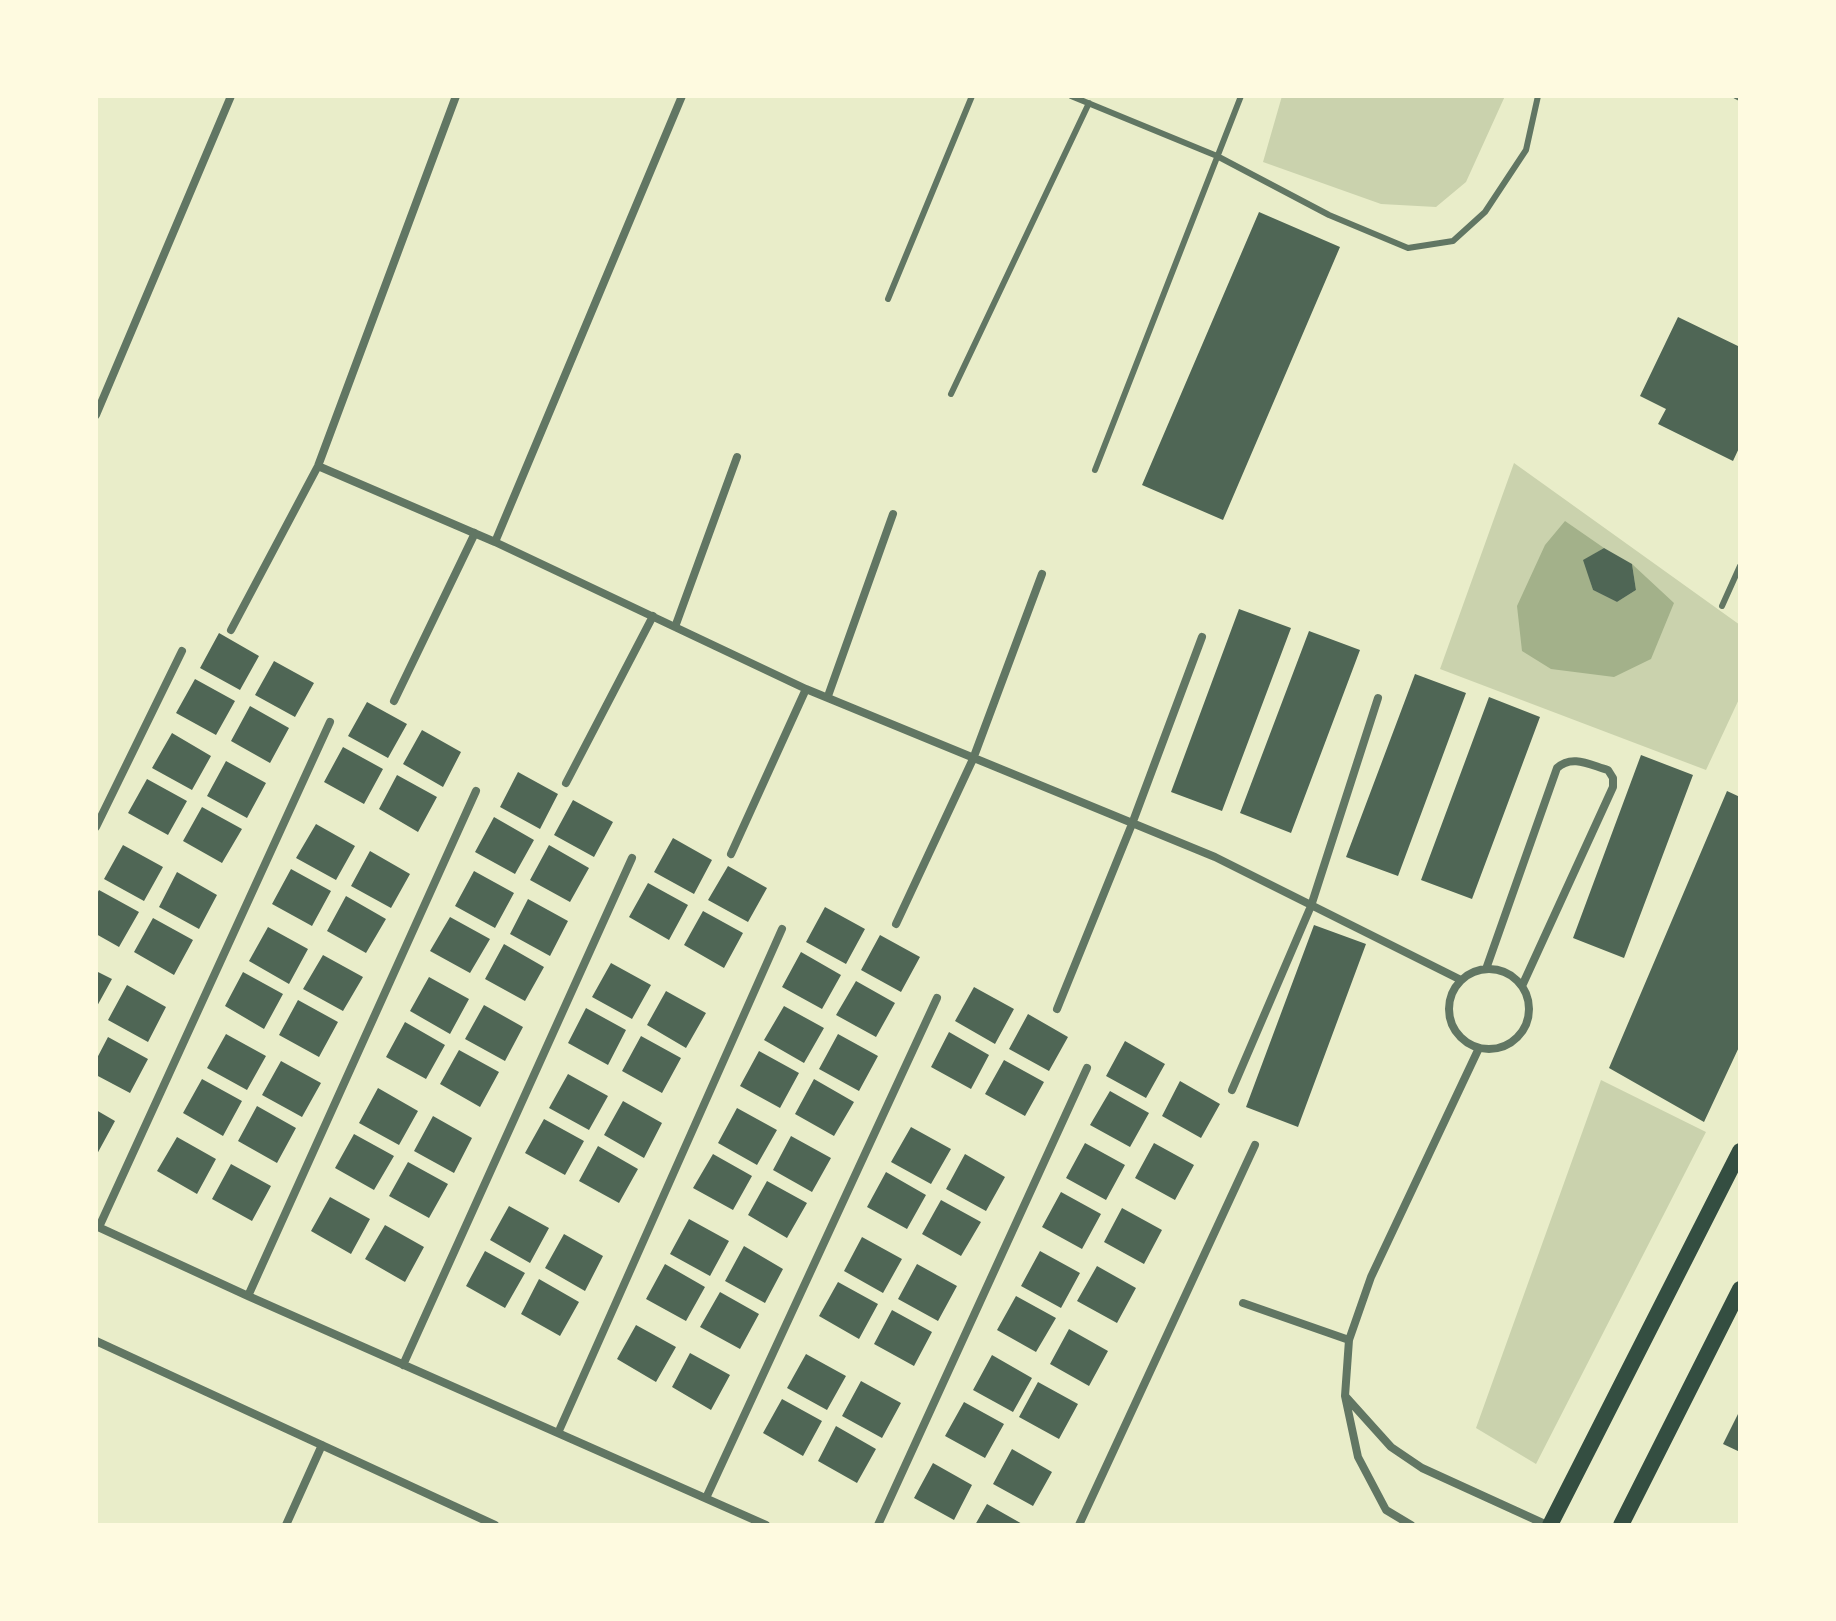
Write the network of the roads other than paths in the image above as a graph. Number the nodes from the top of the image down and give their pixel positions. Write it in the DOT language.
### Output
graph roads {
  1 [pos="231,96"];
  2 [pos="456,96"];
  3 [pos="682,96"];
  4 [pos="972,96"];
  5 [pos="1071,96"];
  6 [pos="1241,96"];
  7 [pos="1538,96"];
  8 [pos="1089,103"];
  9 [pos="1217,156"];
  10 [pos="888,299"];
  11 [pos="951,394"];
  12 [pos="96,415"];
  13 [pos="737,457"];
  14 [pos="318,466"];
  15 [pos="1095,470"];
  16 [pos="893,514"];
  17 [pos="475,533"];
  18 [pos="495,542"];
  19 [pos="1740,566"];
  20 [pos="1042,574"];
  21 [pos="1722,606"];
  22 [pos="653,616"];
  23 [pos="675,627"];
  24 [pos="231,630"];
  25 [pos="1202,637"];
  26 [pos="182,651"];
  27 [pos="806,689"];
  28 [pos="828,696"];
  29 [pos="1378,698"];
  30 [pos="394,701"];
  31 [pos="330,722"];
  32 [pos="973,759"];
  33 [pos="566,783"];
  34 [pos="476,791"];
  35 [pos="1132,824"];
  36 [pos="96,827"];
  37 [pos="731,854"];
  38 [pos="632,858"];
  39 [pos="1311,906"];
  40 [pos="896,924"];
  41 [pos="782,929"];
  42 [pos="1486,969"];
  43 [pos="1461,980"];
  44 [pos="1522,986"];
  45 [pos="937,998"];
  46 [pos="1057,1009"];
  47 [pos="1479,1048"];
  48 [pos="1087,1068"];
  49 [pos="1232,1090"];
  50 [pos="1255,1145"];
  51 [pos="1740,1151"];
  52 [pos="97,1227"];
  53 [pos="1740,1289"];
  54 [pos="248,1296"];
  55 [pos="1243,1303"];
  56 [pos="1349,1340"];
  57 [pos="96,1342"];
  58 [pos="403,1365"];
  59 [pos="1345,1396"];
  60 [pos="558,1433"];
  61 [pos="322,1445"];
  62 [pos="706,1498"];
  63 [pos="286,1525"];
  64 [pos="495,1525"];
  65 [pos="766,1525"];
  66 [pos="878,1525"];
  67 [pos="1079,1525"];
  68 [pos="1411,1525"];
  69 [pos="1549,1525"];
  70 [pos="1621,1525"];
  1 -- 12 [label="street"];
  2 -- 14 [label="street"];
  3 -- 18 [label="street"];
  4 -- 10 [label="lane"];
  5 -- 8 [label="lane"];
  6 -- 9 [label="lane"];
  7 -- 9 [label="lane"];
  8 -- 9 [label="lane"];
  8 -- 11 [label="lane"];
  9 -- 15 [label="lane"];
  13 -- 23 [label="street"];
  14 -- 17 [label="street"];
  14 -- 24 [label="street"];
  16 -- 28 [label="street"];
  17 -- 18 [label="street"];
  17 -- 30 [label="street"];
  18 -- 22 [label="street"];
  19 -- 21 [label="lane"];
  20 -- 32 [label="street"];
  22 -- 23 [label="street"];
  22 -- 33 [label="street"];
  23 -- 27 [label="street"];
  25 -- 35 [label="street"];
  26 -- 36 [label="street"];
  27 -- 28 [label="street"];
  27 -- 37 [label="street"];
  28 -- 32 [label="street"];
  29 -- 39 [label="street"];
  31 -- 52 [label="street"];
  32 -- 35 [label="street"];
  32 -- 40 [label="street"];
  34 -- 54 [label="street"];
  35 -- 39 [label="street"];
  35 -- 46 [label="street"];
  38 -- 58 [label="street"];
  39 -- 43 [label="street"];
  39 -- 49 [label="street"];
  41 -- 60 [label="street"];
  42 -- 43 [label="street"];
  42 -- 44 [label="street"];
  42 -- 44 [label="street"];
  43 -- 47 [label="street"];
  44 -- 47 [label="street"];
  45 -- 62 [label="street"];
  47 -- 56 [label="street"];
  48 -- 66 [label="street"];
  50 -- 67 [label="street"];
  51 -- 69 [label="main road"];
  52 -- 54 [label="street"];
  53 -- 70 [label="main road"];
  54 -- 58 [label="street"];
  55 -- 56 [label="street"];
  56 -- 59 [label="street"];
  57 -- 61 [label="street"];
  58 -- 60 [label="street"];
  59 -- 68 [label="street"];
  59 -- 69 [label="street"];
  60 -- 62 [label="street"];
  61 -- 63 [label="street"];
  61 -- 64 [label="street"];
  62 -- 65 [label="street"];
}
